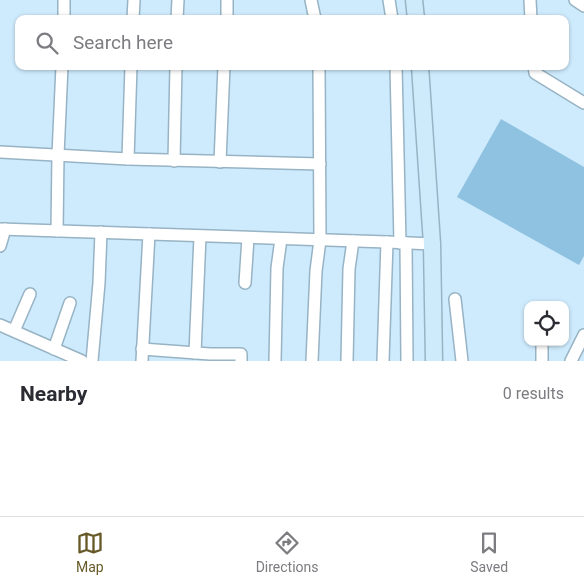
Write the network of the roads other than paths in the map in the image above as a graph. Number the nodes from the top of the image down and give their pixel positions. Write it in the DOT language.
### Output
graph roads {
  1 [pos="64,0"];
  2 [pos="134,0"];
  3 [pos="178,0"];
  4 [pos="227,0"];
  5 [pos="311,0"];
  6 [pos="389,0"];
  7 [pos="414,0"];
  8 [pos="530,0"];
  9 [pos="576,0"];
  10 [pos="584,6"];
  11 [pos="64,15"];
  12 [pos="133,15"];
  13 [pos="177,15"];
  14 [pos="226,15"];
  15 [pos="314,15"];
  16 [pos="391,15"];
  17 [pos="416,15"];
  18 [pos="531,15"];
  19 [pos="62,70"];
  20 [pos="131,70"];
  21 [pos="176,70"];
  22 [pos="224,70"];
  23 [pos="319,70"];
  24 [pos="396,70"];
  25 [pos="420,70"];
  26 [pos="535,70"];
  27 [pos="584,103"];
  28 [pos="0,152"];
  29 [pos="58,155"];
  30 [pos="128,159"];
  31 [pos="174,160"];
  32 [pos="220,162"];
  33 [pos="320,164"];
  34 [pos="2,229"];
  35 [pos="58,231"];
  36 [pos="101,232"];
  37 [pos="149,234"];
  38 [pos="200,236"];
  39 [pos="248,238"];
  40 [pos="281,238"];
  41 [pos="320,240"];
  42 [pos="352,241"];
  43 [pos="387,242"];
  44 [pos="403,243"];
  45 [pos="432,244"];
  46 [pos="0,246"];
  47 [pos="245,283"];
  48 [pos="30,294"];
  49 [pos="455,299"];
  50 [pos="70,303"];
  51 [pos="0,325"];
  52 [pos="14,331"];
  53 [pos="584,335"];
  54 [pos="542,346"];
  55 [pos="54,349"];
  56 [pos="142,349"];
  57 [pos="195,353"];
  58 [pos="210,358"];
  59 [pos="83,361"];
  60 [pos="142,361"];
  61 [pos="241,361"];
  62 [pos="275,361"];
  63 [pos="312,361"];
  64 [pos="347,361"];
  65 [pos="384,361"];
  66 [pos="407,361"];
  67 [pos="434,361"];
  68 [pos="462,361"];
  69 [pos="542,361"];
  70 [pos="571,361"];
  1 -- 11 [label="street"];
  2 -- 12 [label="street"];
  3 -- 13 [label="street"];
  4 -- 14 [label="street"];
  5 -- 15 [label="street"];
  6 -- 16 [label="street"];
  7 -- 17 [label="main road"];
  8 -- 18 [label="street"];
  9 -- 10 [label="street"];
  19 -- 29 [label="street"];
  20 -- 30 [label="street"];
  21 -- 31 [label="street"];
  22 -- 32 [label="street"];
  23 -- 33 [label="street"];
  24 -- 44 [label="street"];
  25 -- 45 [label="main road"];
  26 -- 27 [label="street"];
  28 -- 29 [label="street"];
  29 -- 30 [label="street"];
  29 -- 35 [label="street"];
  30 -- 31 [label="street"];
  31 -- 32 [label="street"];
  32 -- 33 [label="street"];
  33 -- 41 [label="street"];
  34 -- 35 [label="street"];
  34 -- 46 [label="street"];
  35 -- 36 [label="street"];
  36 -- 37 [label="street"];
  36 -- 59 [label="street"];
  37 -- 38 [label="street"];
  37 -- 56 [label="street"];
  38 -- 39 [label="street"];
  38 -- 57 [label="street"];
  39 -- 40 [label="street"];
  39 -- 47 [label="street"];
  40 -- 41 [label="street"];
  40 -- 62 [label="street"];
  41 -- 42 [label="street"];
  41 -- 63 [label="street"];
  42 -- 43 [label="street"];
  42 -- 64 [label="street"];
  43 -- 44 [label="street"];
  43 -- 65 [label="street"];
  44 -- 45 [label="street"];
  44 -- 66 [label="street"];
  45 -- 67 [label="main road"];
  48 -- 52 [label="street"];
  49 -- 68 [label="street"];
  50 -- 55 [label="street"];
  51 -- 52 [label="street"];
  52 -- 55 [label="street"];
  53 -- 70 [label="street"];
  54 -- 69 [label="street"];
  55 -- 59 [label="street"];
  56 -- 57 [label="street"];
  56 -- 60 [label="street"];
  57 -- 58 [label="street"];
  58 -- 61 [label="street"];
}
